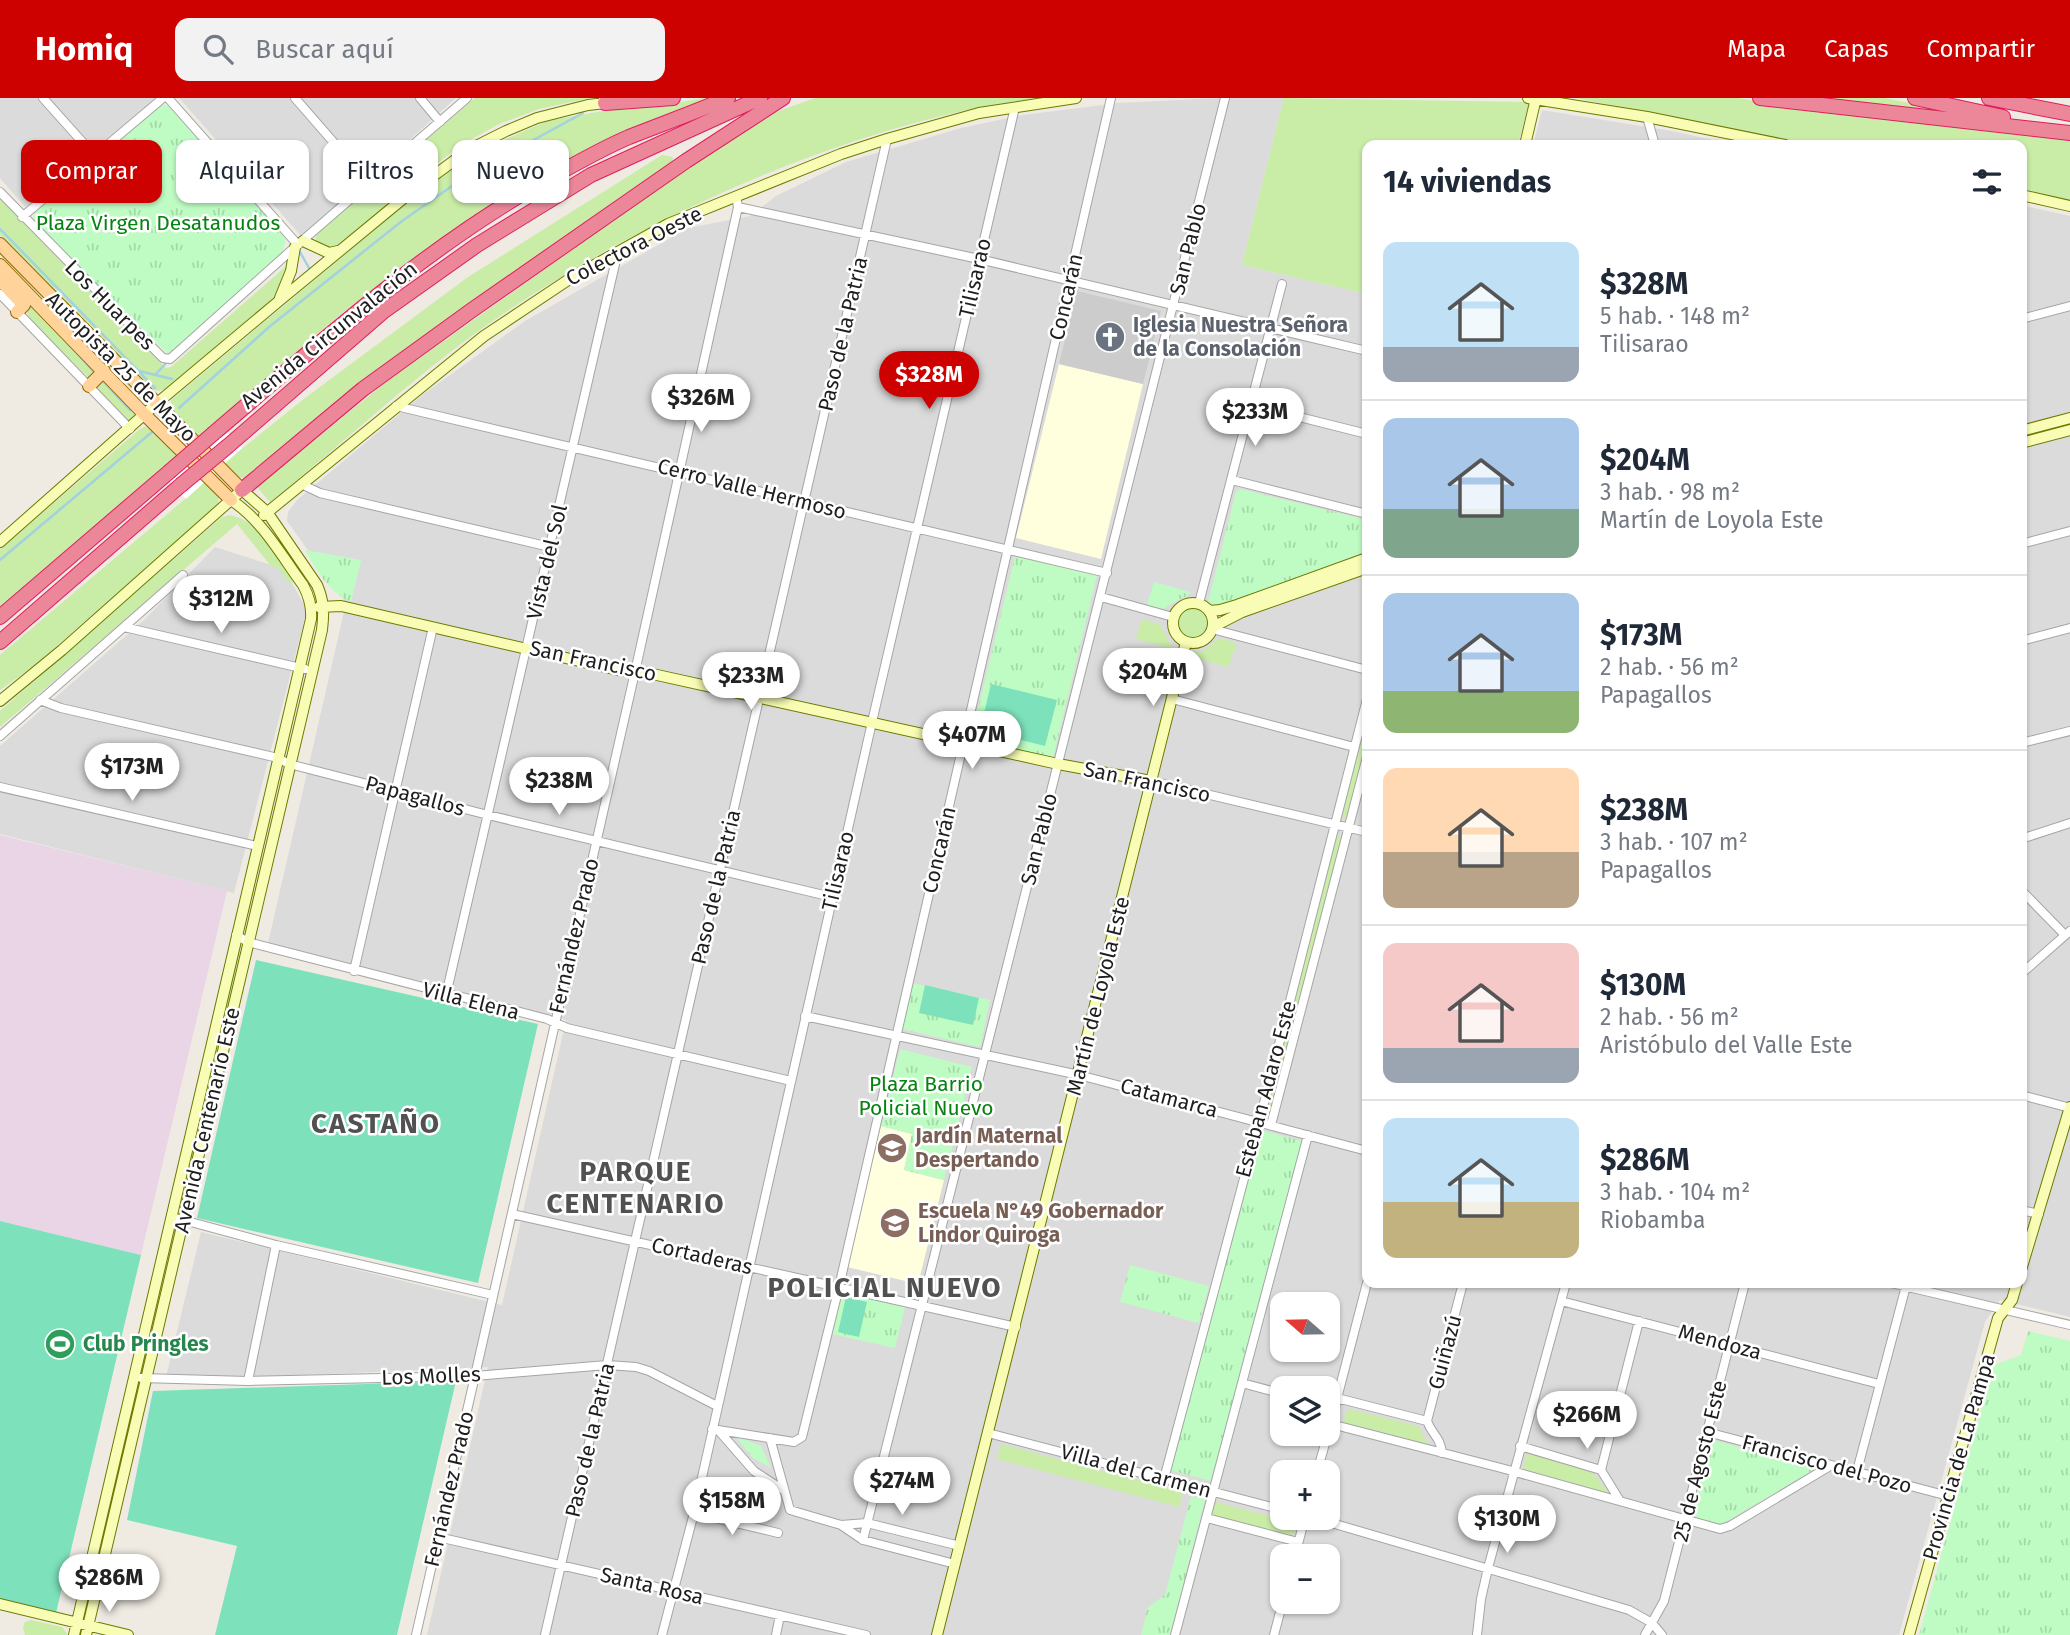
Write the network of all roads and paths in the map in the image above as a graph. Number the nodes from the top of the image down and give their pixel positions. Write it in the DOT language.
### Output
graph roads {
  1 [pos="43,98"];
  2 [pos="165,98"];
  3 [pos="295,98"];
  4 [pos="420,98"];
  5 [pos="467,98"];
  6 [pos="673,98"];
  7 [pos="728,98"];
  8 [pos="760,98"];
  9 [pos="783,98"];
  10 [pos="1076,98"];
  11 [pos="1111,98"];
  12 [pos="1225,98"];
  13 [pos="1528,98"];
  14 [pos="1535,98"];
  15 [pos="1760,98"];
  16 [pos="1915,98"];
  17 [pos="1989,98"];
  18 [pos="2015,98"];
  19 [pos="604,100"];
  20 [pos="1015,107"];
  21 [pos="2063,113"];
  22 [pos="1647,117"];
  23 [pos="440,122"];
  24 [pos="2070,132"];
  25 [pos="887,139"];
  26 [pos="81,140"];
  27 [pos="113,140"];
  28 [pos="332,140"];
  29 [pos="419,140"];
  30 [pos="1526,140"];
  31 [pos="1654,140"];
  32 [pos="1760,140"];
  33 [pos="0,192"];
  34 [pos="2027,196"];
  35 [pos="2037,198"];
  36 [pos="2027,201"];
  37 [pos="737,202"];
  38 [pos="39,203"];
  39 [pos="346,203"];
  40 [pos="2070,206"];
  41 [pos="23,217"];
  42 [pos="865,236"];
  43 [pos="0,244"];
  44 [pos="298,244"];
  45 [pos="343,248"];
  46 [pos="618,251"];
  47 [pos="979,259"];
  48 [pos="0,265"];
  49 [pos="0,280"];
  50 [pos="1070,280"];
  51 [pos="1282,284"];
  52 [pos="0,295"];
  53 [pos="279,301"];
  54 [pos="1174,305"];
  55 [pos="2070,306"];
  56 [pos="17,312"];
  57 [pos="2027,317"];
  58 [pos="1271,328"];
  59 [pos="1362,350"];
  60 [pos="104,371"];
  61 [pos="89,386"];
  62 [pos="156,404"];
  63 [pos="1252,405"];
  64 [pos="397,406"];
  65 [pos="145,415"];
  66 [pos="2070,418"];
  67 [pos="130,429"];
  68 [pos="2027,429"];
  69 [pos="2070,430"];
  70 [pos="1362,432"];
  71 [pos="2027,441"];
  72 [pos="574,447"];
  73 [pos="678,471"];
  74 [pos="1232,480"];
  75 [pos="301,484"];
  76 [pos="237,495"];
  77 [pos="806,503"];
  78 [pos="267,512"];
  79 [pos="1362,513"];
  80 [pos="256,520"];
  81 [pos="917,528"];
  82 [pos="2070,531"];
  83 [pos="0,542"];
  84 [pos="2027,542"];
  85 [pos="550,547"];
  86 [pos="1008,550"];
  87 [pos="1362,560"];
  88 [pos="1362,570"];
  89 [pos="1107,573"];
  90 [pos="183,575"];
  91 [pos="1101,597"];
  92 [pos="1199,603"];
  93 [pos="324,605"];
  94 [pos="312,610"];
  95 [pos="1209,611"];
  96 [pos="0,617"];
  97 [pos="1173,617"];
  98 [pos="124,627"];
  99 [pos="433,627"];
  100 [pos="1212,628"];
  101 [pos="2070,628"];
  102 [pos="2027,639"];
  103 [pos="0,642"];
  104 [pos="1186,642"];
  105 [pos="527,647"];
  106 [pos="298,667"];
  107 [pos="1362,669"];
  108 [pos="311,671"];
  109 [pos="635,672"];
  110 [pos="759,697"];
  111 [pos="1172,699"];
  112 [pos="40,700"];
  113 [pos="0,701"];
  114 [pos="1362,717"];
  115 [pos="872,722"];
  116 [pos="2070,731"];
  117 [pos="0,736"];
  118 [pos="964,742"];
  119 [pos="2027,742"];
  120 [pos="1354,747"];
  121 [pos="278,758"];
  122 [pos="289,764"];
  123 [pos="1058,764"];
  124 [pos="1362,776"];
  125 [pos="1151,781"];
  126 [pos="0,787"];
  127 [pos="395,791"];
  128 [pos="488,815"];
  129 [pos="2070,823"];
  130 [pos="1334,824"];
  131 [pos="1348,828"];
  132 [pos="1362,831"];
  133 [pos="2027,837"];
  134 [pos="596,840"];
  135 [pos="257,846"];
  136 [pos="720,871"];
  137 [pos="2027,895"];
  138 [pos="832,897"];
  139 [pos="2068,933"];
  140 [pos="236,935"];
  141 [pos="248,942"];
  142 [pos="2027,969"];
  143 [pos="354,971"];
  144 [pos="446,995"];
  145 [pos="806,1016"];
  146 [pos="555,1023"];
  147 [pos="896,1036"];
  148 [pos="678,1054"];
  149 [pos="985,1055"];
  150 [pos="1079,1075"];
  151 [pos="791,1081"];
  152 [pos="2027,1096"];
  153 [pos="2070,1107"];
  154 [pos="1258,1122"];
  155 [pos="1271,1125"];
  156 [pos="1308,1135"];
  157 [pos="1362,1149"];
  158 [pos="2027,1211"];
  159 [pos="512,1214"];
  160 [pos="2039,1214"];
  161 [pos="172,1217"];
  162 [pos="184,1220"];
  163 [pos="635,1242"];
  164 [pos="276,1245"];
  165 [pos="2027,1251"];
  166 [pos="749,1267"];
  167 [pos="839,1287"];
  168 [pos="1366,1288"];
  169 [pos="1462,1288"];
  170 [pos="1565,1288"];
  171 [pos="1744,1288"];
  172 [pos="1905,1288"];
  173 [pos="1914,1288"];
  174 [pos="2016,1288"];
  175 [pos="493,1295"];
  176 [pos="1561,1301"];
  177 [pos="922,1306"];
  178 [pos="2004,1310"];
  179 [pos="1639,1321"];
  180 [pos="2070,1325"];
  181 [pos="1016,1326"];
  182 [pos="1729,1344"];
  183 [pos="607,1365"];
  184 [pos="475,1376"];
  185 [pos="140,1377"];
  186 [pos="248,1381"];
  187 [pos="1242,1382"];
  188 [pos="1879,1384"];
  189 [pos="1340,1386"];
  190 [pos="1270,1390"];
  191 [pos="1340,1399"];
  192 [pos="717,1406"];
  193 [pos="1427,1421"];
  194 [pos="715,1430"];
  195 [pos="1340,1432"];
  196 [pos="1707,1432"];
  197 [pos="988,1433"];
  198 [pos="770,1438"];
  199 [pos="1520,1446"];
  200 [pos="1442,1453"];
  201 [pos="1830,1465"];
  202 [pos="1601,1470"];
  203 [pos="1514,1471"];
  204 [pos="1857,1471"];
  205 [pos="1164,1479"];
  206 [pos="783,1490"];
  207 [pos="1213,1491"];
  208 [pos="1948,1496"];
  209 [pos="1620,1500"];
  210 [pos="1270,1506"];
  211 [pos="694,1513"];
  212 [pos="1206,1518"];
  213 [pos="1685,1518"];
  214 [pos="867,1523"];
  215 [pos="841,1525"];
  216 [pos="1340,1525"];
  217 [pos="1301,1530"];
  218 [pos="778,1534"];
  219 [pos="438,1536"];
  220 [pos="863,1540"];
  221 [pos="1298,1542"];
  222 [pos="960,1546"];
  223 [pos="955,1564"];
  224 [pos="561,1565"];
  225 [pos="1488,1568"];
  226 [pos="673,1591"];
  227 [pos="0,1604"];
  228 [pos="1280,1614"];
  229 [pos="780,1615"];
  230 [pos="1652,1623"];
  231 [pos="83,1627"];
  232 [pos="74,1635"];
  233 [pos="128,1635"];
  234 [pos="416,1635"];
  235 [pos="545,1635"];
  236 [pos="662,1635"];
  237 [pos="776,1635"];
  238 [pos="866,1635"];
  239 [pos="937,1635"];
  240 [pos="1175,1635"];
  241 [pos="1274,1635"];
  242 [pos="1477,1635"];
  243 [pos="1645,1635"];
  244 [pos="1662,1635"];
  245 [pos="1909,1635"];
  1 -- 26 [label="street"];
  2 -- 27 [label="street"];
  2 -- 44 [label="street"];
  3 -- 28 [label="street"];
  4 -- 23 [label="street"];
  5 -- 23 [label="street"];
  6 -- 19 [label="highway"];
  7 -- 96 [label="highway, Avenida Circunvalación, bridge"];
  8 -- 103 [label="highway, Avenida Circunvalación, bridge"];
  9 -- 76 [label="highway"];
  10 -- 20 [label="street, Colectora Oeste"];
  11 -- 50 [label="street, Concarán"];
  12 -- 54 [label="street, San Pablo"];
  13 -- 14 [label="street"];
  14 -- 22 [label="street"];
  14 -- 30 [label="street"];
  15 -- 24 [label="highway"];
  16 -- 24 [label="highway"];
  17 -- 21 [label="highway"];
  18 -- 21 [label="highway"];
  19 -- 45 [label="street"];
  20 -- 25 [label="street, Colectora Oeste"];
  20 -- 47 [label="street, Tilisarao"];
  22 -- 31 [label="street"];
  22 -- 32 [label="street"];
  23 -- 29 [label="street"];
  25 -- 37 [label="street, Colectora Oeste"];
  25 -- 42 [label="street, Paso de la Patria"];
  33 -- 41 [label="street, Los Huarpes"];
  34 -- 35 [label="street"];
  35 -- 36 [label="street"];
  35 -- 40 [label="street"];
  37 -- 42 [label="street"];
  37 -- 46 [label="street, Colectora Oeste"];
  37 -- 73 [label="street, Fernández Prado"];
  38 -- 41 [label="street"];
  39 -- 44 [label="street"];
  41 -- 44 [label="street, Los Huarpes"];
  42 -- 47 [label="street"];
  42 -- 77 [label="street, Paso de la Patria"];
  43 -- 62 [label="main road, Autopista 25 de Mayo"];
  44 -- 45 [label="street"];
  44 -- 53 [label="street"];
  45 -- 53 [label="street"];
  46 -- 64 [label="street, Colectora Oeste"];
  46 -- 72 [label="street, Vista del Sol"];
  47 -- 50 [label="street"];
  47 -- 81 [label="street, Tilisarao"];
  48 -- 60 [label="main road, Autopista 25 de Mayo"];
  49 -- 56 [label="main road"];
  50 -- 54 [label="street"];
  50 -- 86 [label="street, Concarán"];
  51 -- 58 [label="street"];
  52 -- 56 [label="street"];
  53 -- 62 [label="street"];
  54 -- 58 [label="street"];
  54 -- 89 [label="street, San Pablo"];
  55 -- 57 [label="street"];
  56 -- 61 [label="street"];
  58 -- 59 [label="street"];
  58 -- 63 [label="street"];
  60 -- 61 [label="main road"];
  60 -- 65 [label="main road, Autopista 25 de Mayo"];
  61 -- 67 [label="street"];
  62 -- 65 [label="street"];
  62 -- 76 [label="main road, Autopista 25 de Mayo"];
  63 -- 70 [label="street"];
  63 -- 74 [label="street"];
  64 -- 72 [label="street, Cerro Valle Hermoso"];
  64 -- 75 [label="street, Colectora Oeste"];
  65 -- 67 [label="street"];
  65 -- 76 [label="main road, Autopista 25 de Mayo"];
  66 -- 68 [label="street"];
  67 -- 83 [label="street"];
  69 -- 71 [label="street"];
  72 -- 73 [label="street, Cerro Valle Hermoso"];
  72 -- 85 [label="street, Vista del Sol"];
  73 -- 77 [label="street, Cerro Valle Hermoso"];
  73 -- 109 [label="street, Fernández Prado"];
  74 -- 79 [label="street"];
  74 -- 92 [label="street"];
  75 -- 78 [label="street, Colectora Oeste"];
  75 -- 85 [label="street"];
  76 -- 78 [label="street"];
  76 -- 80 [label="street"];
  76 -- 113 [label="street"];
  77 -- 81 [label="street, Cerro Valle Hermoso"];
  77 -- 110 [label="street, Paso de la Patria"];
  78 -- 80 [label="street, Colectora Oeste"];
  78 -- 93 [label="street"];
  80 -- 94 [label="street"];
  81 -- 86 [label="street, Cerro Valle Hermoso"];
  81 -- 115 [label="street, Tilisarao"];
  82 -- 84 [label="street"];
  85 -- 105 [label="street, Vista del Sol"];
  86 -- 89 [label="street, Cerro Valle Hermoso"];
  86 -- 118 [label="street, Concarán"];
  87 -- 95 [label="street"];
  88 -- 100 [label="street"];
  89 -- 91 [label="street, San Pablo"];
  90 -- 98 [label="street"];
  91 -- 97 [label="street"];
  91 -- 123 [label="street, San Pablo"];
  92 -- 95 [label="street"];
  92 -- 97 [label="street"];
  93 -- 94 [label="street"];
  93 -- 99 [label="street, San Francisco"];
  93 -- 108 [label="street, Avenida Centenario Este"];
  94 -- 106 [label="street, Avenida Centenario Este"];
  95 -- 100 [label="street"];
  97 -- 104 [label="street"];
  98 -- 106 [label="street"];
  98 -- 112 [label="street"];
  99 -- 105 [label="street, San Francisco"];
  99 -- 127 [label="street"];
  100 -- 104 [label="street"];
  100 -- 107 [label="street"];
  101 -- 102 [label="street"];
  104 -- 111 [label="street, Martín de Loyola Este"];
  105 -- 109 [label="street, San Francisco"];
  105 -- 128 [label="street, Vista del Sol"];
  106 -- 108 [label="street"];
  106 -- 121 [label="street, Avenida Centenario Este"];
  108 -- 122 [label="street, Avenida Centenario Este"];
  109 -- 110 [label="street, San Francisco"];
  109 -- 134 [label="street, Fernández Prado"];
  110 -- 115 [label="street, San Francisco"];
  110 -- 136 [label="street, Paso de la Patria"];
  111 -- 120 [label="street"];
  111 -- 125 [label="street, Martín de Loyola Este"];
  112 -- 117 [label="street"];
  112 -- 121 [label="street, Papagallos"];
  114 -- 120 [label="street, Esteban Adaro Este"];
  115 -- 118 [label="street, San Francisco"];
  115 -- 138 [label="street, Tilisarao"];
  116 -- 119 [label="street"];
  118 -- 123 [label="street, San Francisco"];
  118 -- 147 [label="street, Concarán"];
  120 -- 130 [label="street, Esteban Adaro Este"];
  121 -- 122 [label="street, Papagallos"];
  121 -- 135 [label="street, Avenida Centenario Este"];
  122 -- 127 [label="street, Papagallos"];
  122 -- 141 [label="street, Avenida Centenario Este"];
  123 -- 125 [label="street, San Francisco"];
  123 -- 149 [label="street, San Pablo"];
  124 -- 131 [label="street, Esteban Adaro Este"];
  125 -- 130 [label="street, San Francisco"];
  125 -- 150 [label="street, Martín de Loyola Este"];
  126 -- 135 [label="street"];
  127 -- 128 [label="street, Papagallos"];
  127 -- 143 [label="street"];
  128 -- 134 [label="street, Papagallos"];
  128 -- 144 [label="street, Vista del Sol"];
  129 -- 133 [label="street"];
  130 -- 131 [label="street, San Francisco"];
  130 -- 154 [label="street, Esteban Adaro Este"];
  131 -- 132 [label="street, San Francisco"];
  131 -- 155 [label="street, Esteban Adaro Este"];
  134 -- 136 [label="street, Papagallos"];
  134 -- 146 [label="street, Fernández Prado"];
  135 -- 140 [label="street, Avenida Centenario Este"];
  136 -- 138 [label="street, Papagallos"];
  136 -- 148 [label="street, Paso de la Patria"];
  137 -- 139 [label="street"];
  138 -- 145 [label="street, Tilisarao"];
  139 -- 142 [label="street"];
  140 -- 141 [label="street, Villa Elena"];
  140 -- 161 [label="street, Avenida Centenario Este"];
  141 -- 143 [label="street, Villa Elena"];
  141 -- 162 [label="street, Avenida Centenario Este"];
  143 -- 144 [label="street, Villa Elena"];
  144 -- 146 [label="street, Villa Elena"];
  145 -- 147 [label="street, Catamarca"];
  145 -- 151 [label="street, Tilisarao"];
  146 -- 148 [label="street, Villa Elena"];
  146 -- 159 [label="street, Fernández Prado"];
  147 -- 149 [label="street, Catamarca"];
  147 -- 167 [label="street, Concarán"];
  148 -- 151 [label="street, Villa Elena"];
  148 -- 163 [label="street, Paso de la Patria"];
  149 -- 150 [label="street, Catamarca"];
  149 -- 177 [label="street, San Pablo"];
  150 -- 154 [label="street, Catamarca"];
  150 -- 181 [label="street, Martín de Loyola Este"];
  151 -- 166 [label="street, Tilisarao"];
  152 -- 153 [label="street"];
  153 -- 160 [label="street"];
  154 -- 155 [label="street, Catamarca"];
  154 -- 205 [label="street, Esteban Adaro Este"];
  155 -- 156 [label="street, Catamarca"];
  156 -- 157 [label="street, Catamarca"];
  156 -- 187 [label="street"];
  158 -- 160 [label="street"];
  159 -- 163 [label="street, Cortaderas"];
  159 -- 175 [label="street, Fernández Prado"];
  160 -- 165 [label="street"];
  161 -- 162 [label="street"];
  161 -- 185 [label="street, Avenida Centenario Este"];
  162 -- 164 [label="street"];
  162 -- 185 [label="street, Avenida Centenario Este"];
  163 -- 166 [label="street, Cortaderas"];
  163 -- 183 [label="street, Paso de la Patria"];
  164 -- 175 [label="street"];
  164 -- 186 [label="street"];
  166 -- 167 [label="street, Cortaderas"];
  166 -- 192 [label="street, Tilisarao"];
  167 -- 177 [label="street, Cortaderas"];
  167 -- 198 [label="street, Concarán"];
  168 -- 189 [label="street"];
  169 -- 193 [label="street, Guiñazú"];
  170 -- 176 [label="street"];
  171 -- 182 [label="street, 25 de Agosto Este"];
  172 -- 188 [label="street"];
  173 -- 178 [label="street"];
  174 -- 178 [label="street, Provincia de La Pampa"];
  175 -- 184 [label="street, Fernández Prado"];
  176 -- 179 [label="street, Mendoza"];
  176 -- 199 [label="street"];
  177 -- 181 [label="street, Cortaderas"];
  177 -- 214 [label="street, San Pablo"];
  178 -- 180 [label="street"];
  178 -- 208 [label="street, Provincia de La Pampa"];
  179 -- 182 [label="street, Mendoza"];
  179 -- 202 [label="street"];
  181 -- 197 [label="street, Martín de Loyola Este"];
  182 -- 188 [label="street, Mendoza"];
  182 -- 196 [label="street, 25 de Agosto Este"];
  183 -- 184 [label="street, Los Molles"];
  183 -- 192 [label="street, Los Molles"];
  183 -- 224 [label="street, Paso de la Patria"];
  184 -- 186 [label="street, Los Molles"];
  184 -- 219 [label="street, Fernández Prado"];
  185 -- 186 [label="street, Los Molles"];
  185 -- 231 [label="street, Avenida Centenario Este"];
  187 -- 190 [label="street"];
  187 -- 207 [label="street"];
  188 -- 204 [label="street"];
  191 -- 193 [label="street"];
  192 -- 194 [label="street, Tilisarao"];
  193 -- 200 [label="street"];
  194 -- 198 [label="street"];
  194 -- 206 [label="street"];
  194 -- 211 [label="street, Tilisarao"];
  195 -- 200 [label="street"];
  196 -- 201 [label="street, Francisco del Pozo"];
  196 -- 213 [label="street, 25 de Agosto Este"];
  197 -- 205 [label="street, Villa del Carmen"];
  197 -- 222 [label="street, Martín de Loyola Este"];
  198 -- 206 [label="street"];
  199 -- 202 [label="street"];
  199 -- 203 [label="street"];
  200 -- 203 [label="street"];
  201 -- 204 [label="street, Francisco del Pozo"];
  201 -- 213 [label="street"];
  202 -- 209 [label="street"];
  203 -- 209 [label="street"];
  203 -- 225 [label="street"];
  204 -- 208 [label="street, Francisco del Pozo"];
  205 -- 207 [label="street, Villa del Carmen"];
  206 -- 215 [label="street"];
  207 -- 210 [label="street, Villa del Carmen"];
  207 -- 212 [label="street"];
  208 -- 245 [label="street, Provincia de La Pampa"];
  209 -- 213 [label="street"];
  211 -- 218 [label="street"];
  211 -- 226 [label="street, Tilisarao"];
  212 -- 221 [label="street, Villa del Carmen"];
  212 -- 240 [label="street"];
  213 -- 230 [label="street, 25 de Agosto Este"];
  214 -- 215 [label="street"];
  214 -- 220 [label="street, San Pablo"];
  214 -- 222 [label="street"];
  215 -- 220 [label="street"];
  216 -- 225 [label="street"];
  217 -- 221 [label="street"];
  219 -- 224 [label="street, Santa Rosa"];
  219 -- 234 [label="street, Fernández Prado"];
  220 -- 223 [label="street"];
  222 -- 223 [label="street, Martín de Loyola Este"];
  223 -- 239 [label="street, Martín de Loyola Este"];
  224 -- 226 [label="street, Santa Rosa"];
  224 -- 235 [label="street, Paso de la Patria"];
  225 -- 230 [label="street"];
  225 -- 242 [label="street"];
  226 -- 229 [label="street, Santa Rosa"];
  226 -- 236 [label="street, Tilisarao"];
  227 -- 231 [label="street"];
  228 -- 241 [label="street"];
  229 -- 237 [label="street"];
  229 -- 238 [label="street, Santa Rosa"];
  230 -- 243 [label="street, 25 de Agosto Este"];
  230 -- 244 [label="street"];
  231 -- 232 [label="street, Avenida Centenario Este"];
  231 -- 233 [label="street"];
}
